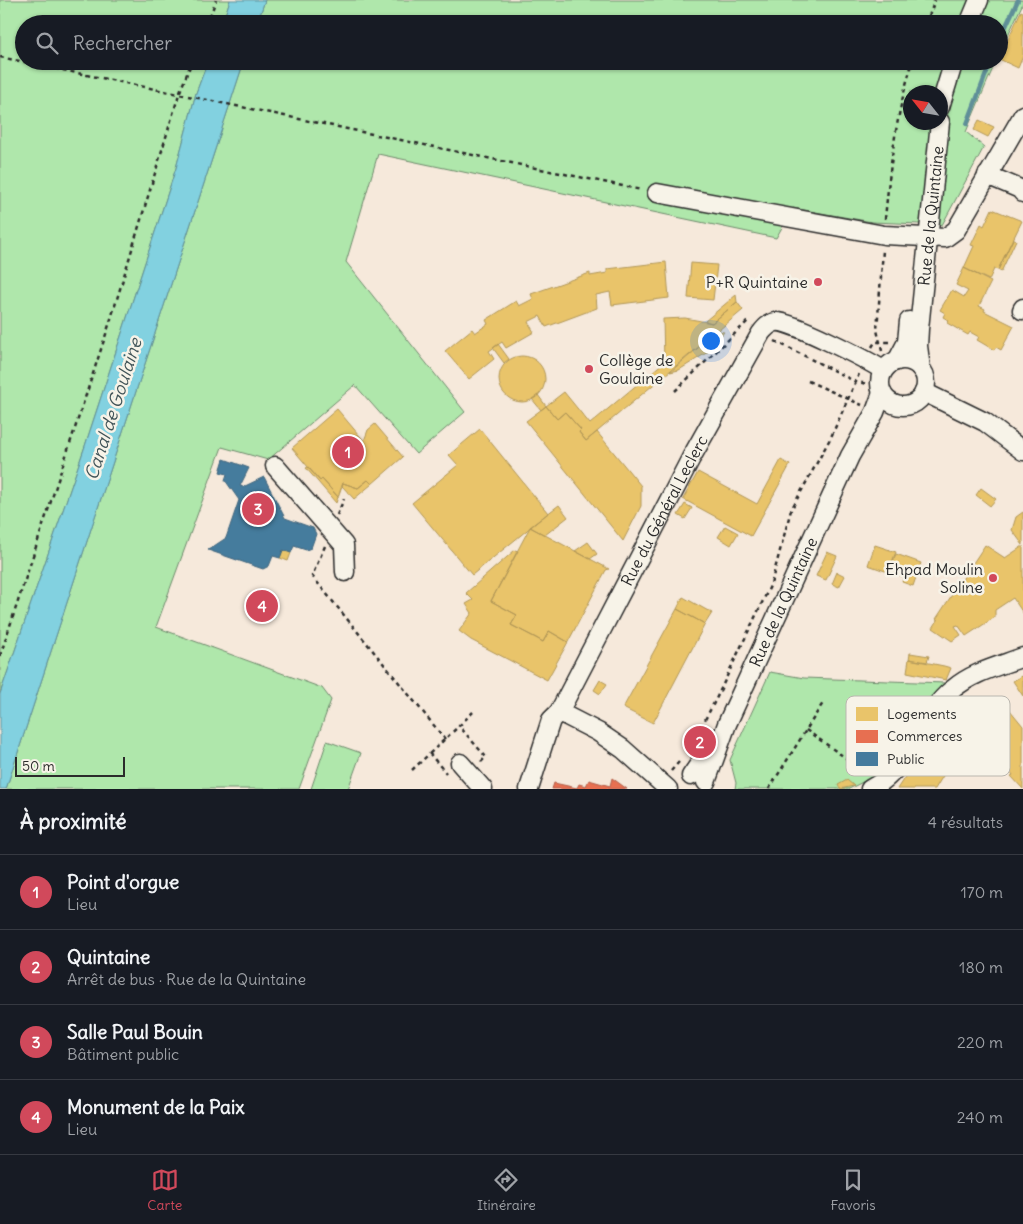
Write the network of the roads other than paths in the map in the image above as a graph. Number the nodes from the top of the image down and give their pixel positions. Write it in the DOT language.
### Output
graph roads {
  1 [pos="979,0"];
  2 [pos="973,15"];
  3 [pos="952,70"];
  4 [pos="948,85"];
  5 [pos="1023,115"];
  6 [pos="938,130"];
  7 [pos="987,175"];
  8 [pos="657,193"];
  9 [pos="1023,193"];
  10 [pos="923,236"];
  11 [pos="921,369"];
  12 [pos="886,377"];
  13 [pos="924,392"];
  14 [pos="902,406"];
  15 [pos="1023,451"];
  16 [pos="275,466"];
  17 [pos="839,479"];
  18 [pos="345,572"];
  19 [pos="1023,657"];
  20 [pos="946,696"];
  21 [pos="559,712"];
  22 [pos="460,763"];
  23 [pos="702,783"];
  24 [pos="665,787"];
  25 [pos="482,789"];
  26 [pos="530,789"];
  1 -- 2 [label="street"];
  3 -- 4 [label="street, Rue de la Quintaine"];
  5 -- 7 [label="street"];
  6 -- 10 [label="street, Rue de la Quintaine"];
  7 -- 9 [label="street"];
  7 -- 10 [label="street"];
  8 -- 10 [label="street"];
  10 -- 11 [label="street, Rue de la Quintaine"];
  10 -- 12 [label="street, Rue de la Quintaine"];
  11 -- 12 [label="street"];
  11 -- 13 [label="street"];
  12 -- 14 [label="street"];
  12 -- 17 [label="street, Rue de la Quintaine"];
  12 -- 21 [label="street, Rue du Général Leclerc"];
  13 -- 14 [label="street"];
  13 -- 15 [label="street"];
  14 -- 17 [label="street, Rue de la Quintaine"];
  16 -- 18 [label="street"];
  17 -- 23 [label="street, Rue de la Quintaine"];
  19 -- 20 [label="street"];
  21 -- 24 [label="street"];
  21 -- 26 [label="street, Rue du Général Leclerc"];
  22 -- 25 [label="street"];
  23 -- 24 [label="street"];
}
